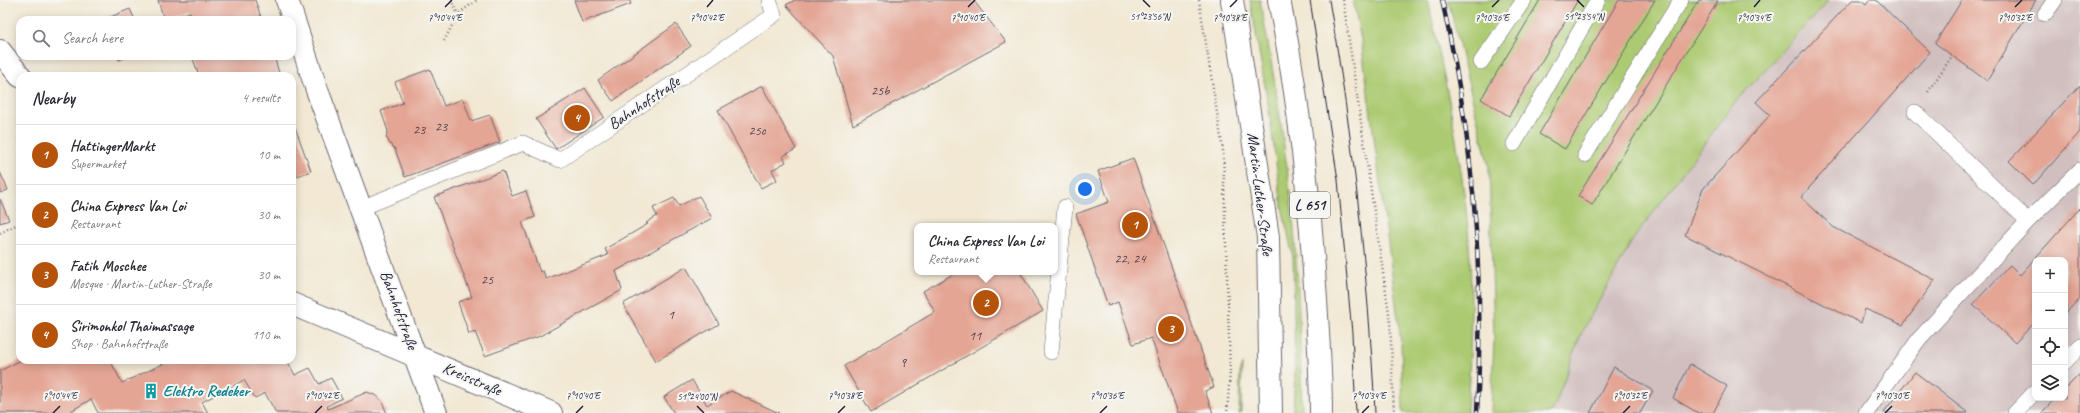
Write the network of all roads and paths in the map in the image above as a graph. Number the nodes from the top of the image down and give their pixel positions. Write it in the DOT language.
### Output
graph roads {
  1 [pos="288,0"];
  2 [pos="451,0"];
  3 [pos="477,0"];
  4 [pos="769,0"];
  5 [pos="1199,0"];
  6 [pos="1232,0"];
  7 [pos="1279,0"];
  8 [pos="1343,0"];
  9 [pos="1524,0"];
  10 [pos="1598,0"];
  11 [pos="1681,0"];
  12 [pos="2055,0"];
  13 [pos="458,14"];
  14 [pos="2046,14"];
  15 [pos="293,16"];
  16 [pos="296,25"];
  17 [pos="444,41"];
  18 [pos="0,51"];
  19 [pos="1952,56"];
  20 [pos="1481,62"];
  21 [pos="17,72"];
  22 [pos="1915,112"];
  23 [pos="1514,144"];
  24 [pos="1585,156"];
  25 [pos="2080,170"];
  26 [pos="1064,206"];
  27 [pos="360,208"];
  28 [pos="2028,221"];
  29 [pos="16,225"];
  30 [pos="0,233"];
  31 [pos="1058,273"];
  32 [pos="1058,275"];
  33 [pos="296,306"];
  34 [pos="2080,346"];
  35 [pos="1051,352"];
  36 [pos="416,355"];
  37 [pos="2068,359"];
  38 [pos="2032,395"];
  39 [pos="436,413"];
  40 [pos="551,413"];
  41 [pos="1227,413"];
  42 [pos="1271,413"];
  43 [pos="1321,413"];
  44 [pos="1394,413"];
  45 [pos="1866,413"];
  46 [pos="2015,413"];
  1 -- 15 [label="main road, Bahnhofstraße"];
  2 -- 13 [label="path"];
  3 -- 13 [label="path"];
  4 -- 27 [label="lane, Bahnhofstraße"];
  5 -- 41 [label="path"];
  6 -- 42 [label="main road, Martin-Luther-Straße"];
  7 -- 43 [label="main road, L 651"];
  8 -- 44 [label="path"];
  9 -- 20 [label="lane"];
  10 -- 23 [label="lane"];
  11 -- 24 [label="lane"];
  12 -- 14 [label="lane"];
  13 -- 17 [label="path"];
  16 -- 27 [label="main road, Bahnhofstraße"];
  18 -- 21 [label="main road"];
  19 -- 22 [label="path"];
  22 -- 28 [label="lane"];
  25 -- 28 [label="lane"];
  26 -- 31 [label="lane"];
  27 -- 36 [label="main road, Bahnhofstraße"];
  28 -- 45 [label="lane"];
  29 -- 30 [label="path"];
  32 -- 35 [label="lane"];
  33 -- 36 [label="main road, Kreisstraße"];
  34 -- 37 [label="lane"];
  36 -- 39 [label="main road, Bahnhofstraße"];
  36 -- 40 [label="main road, Kreisstraße"];
  38 -- 46 [label="lane"];
}
